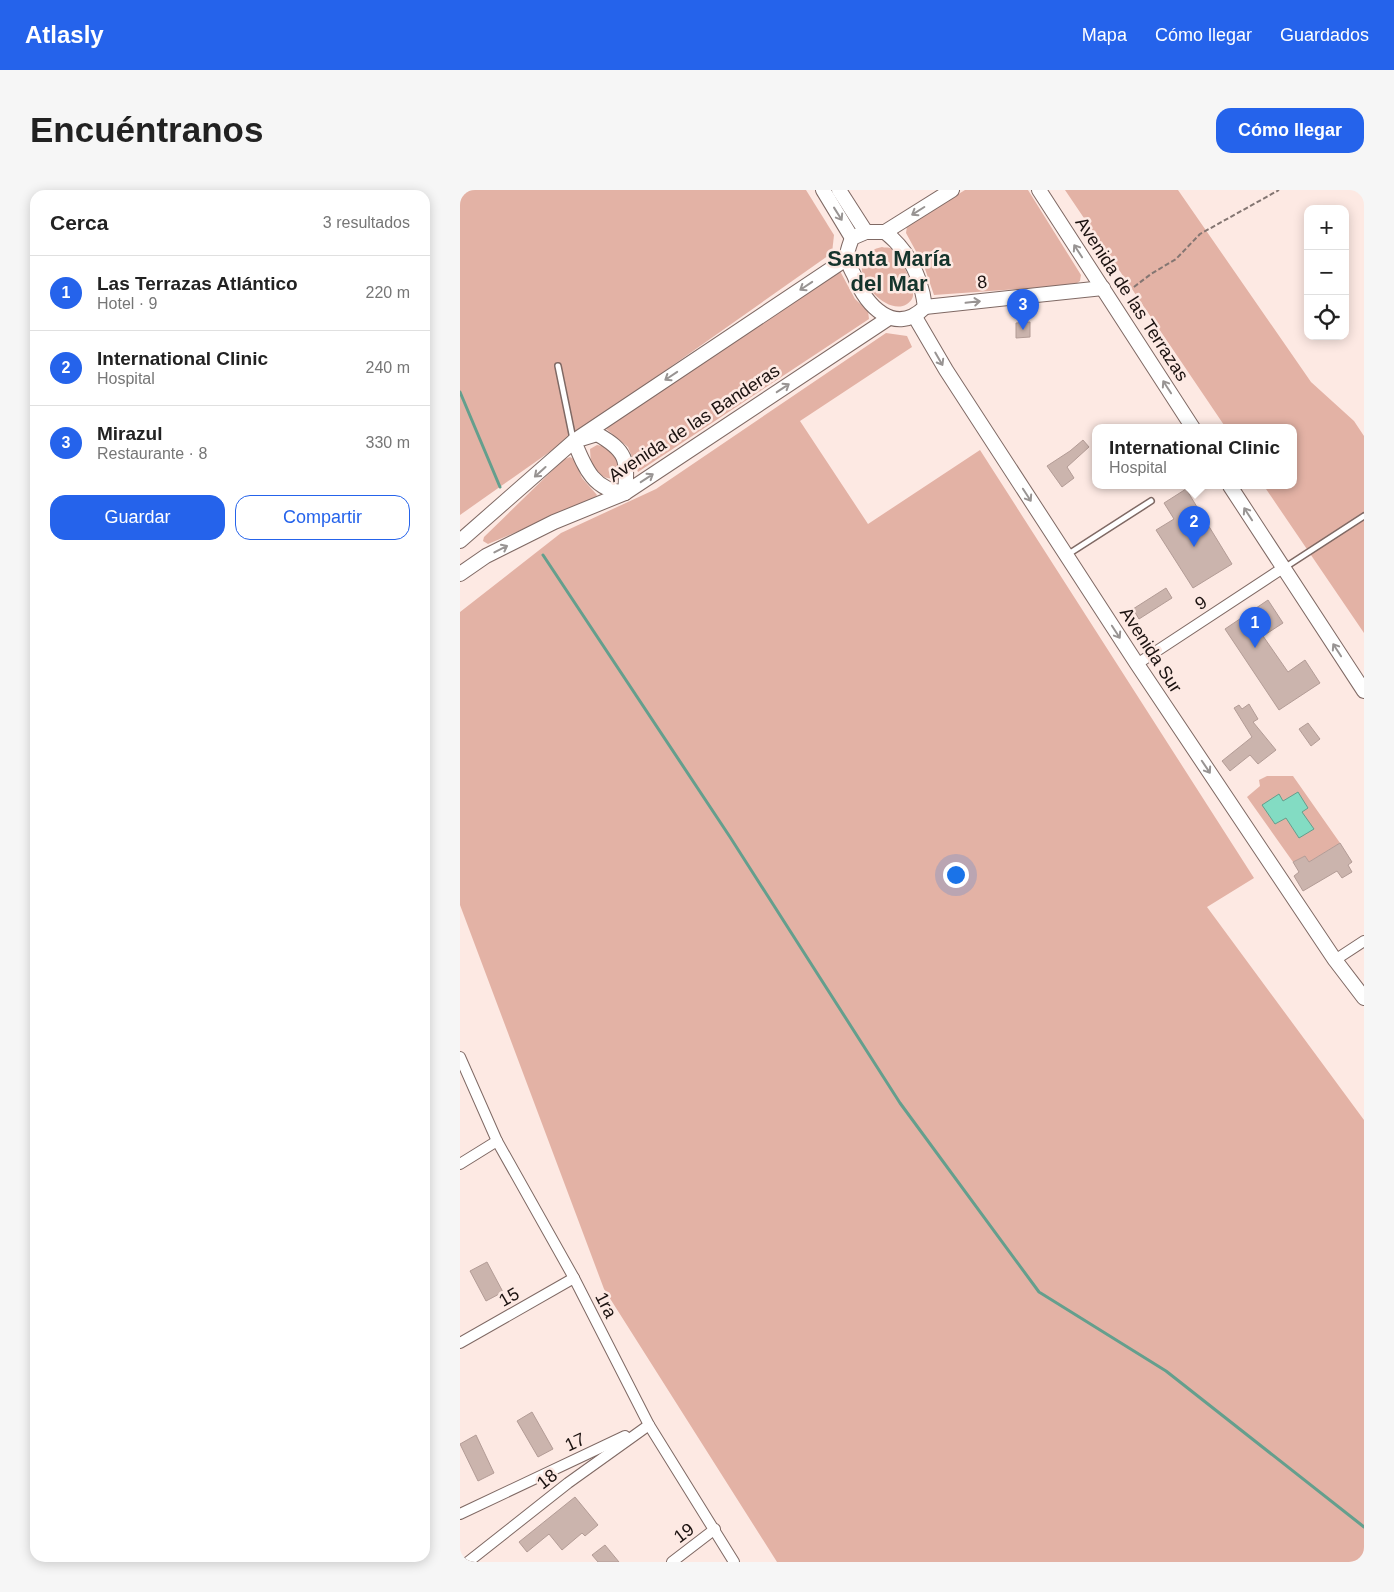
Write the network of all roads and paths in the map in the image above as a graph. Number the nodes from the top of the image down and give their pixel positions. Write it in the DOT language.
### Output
graph roads {
  1 [pos="823,190"];
  2 [pos="840,190"];
  3 [pos="952,190"];
  4 [pos="1039,190"];
  5 [pos="1279,190"];
  6 [pos="866,232"];
  7 [pos="885,232"];
  8 [pos="852,238"];
  9 [pos="846,259"];
  10 [pos="1102,288"];
  11 [pos="1113,304"];
  12 [pos="925,307"];
  13 [pos="915,317"];
  14 [pos="889,318"];
  15 [pos="558,366"];
  16 [pos="1190,424"];
  17 [pos="574,441"];
  18 [pos="1232,489"];
  19 [pos="626,492"];
  20 [pos="1151,501"];
  21 [pos="1364,516"];
  22 [pos="460,541"];
  23 [pos="1066,555"];
  24 [pos="1283,568"];
  25 [pos="460,574"];
  26 [pos="1137,664"];
  27 [pos="1364,691"];
  28 [pos="1364,941"];
  29 [pos="1334,960"];
  30 [pos="1364,998"];
  31 [pos="460,1057"];
  32 [pos="497,1141"];
  33 [pos="460,1164"];
  34 [pos="574,1278"];
  35 [pos="460,1343"];
  36 [pos="649,1425"];
  37 [pos="460,1514"];
  38 [pos="715,1529"];
  39 [pos="468,1562"];
  40 [pos="672,1562"];
  41 [pos="734,1562"];
  1 -- 8 [label="street, one-way"];
  2 -- 6 [label="street"];
  3 -- 7 [label="street, one-way"];
  10 -- 4 [label="street, Avenida de las Terrazas, one-way"];
  5 -- 11 [label="path"];
  6 -- 7 [label="street"];
  6 -- 8 [label="street"];
  7 -- 12 [label="street"];
  8 -- 9 [label="street"];
  9 -- 14 [label="street"];
  9 -- 17 [label="street, one-way"];
  10 -- 11 [label="street, Avenida de las Terrazas"];
  12 -- 10 [label="street, 8, one-way"];
  16 -- 11 [label="street, Avenida de las Terrazas, one-way"];
  12 -- 13 [label="street"];
  13 -- 14 [label="street"];
  13 -- 23 [label="street, Avenida Sur, one-way"];
  19 -- 14 [label="street, Avenida de las Banderas, one-way"];
  15 -- 17 [label="lane"];
  17 -- 19 [label="street"];
  17 -- 19 [label="street"];
  17 -- 22 [label="street, one-way"];
  24 -- 18 [label="street, one-way"];
  25 -- 19 [label="street, Avenida de las Banderas, one-way"];
  20 -- 23 [label="lane"];
  21 -- 24 [label="lane"];
  23 -- 26 [label="street, Avenida Sur, one-way"];
  24 -- 26 [label="street, 9"];
  27 -- 24 [label="street, one-way"];
  26 -- 29 [label="street, Avenida Sur, one-way"];
  28 -- 29 [label="street"];
  29 -- 30 [label="street, Avenida Sur"];
  31 -- 32 [label="street, 1ra"];
  32 -- 33 [label="street"];
  32 -- 34 [label="street, 1ra"];
  34 -- 35 [label="street, 15"];
  34 -- 36 [label="street, 1ra"];
  36 -- 37 [label="street, 17"];
  36 -- 38 [label="street, 1ra"];
  36 -- 39 [label="street, 18"];
  38 -- 40 [label="street, 19"];
  38 -- 41 [label="street, 1ra"];
}
